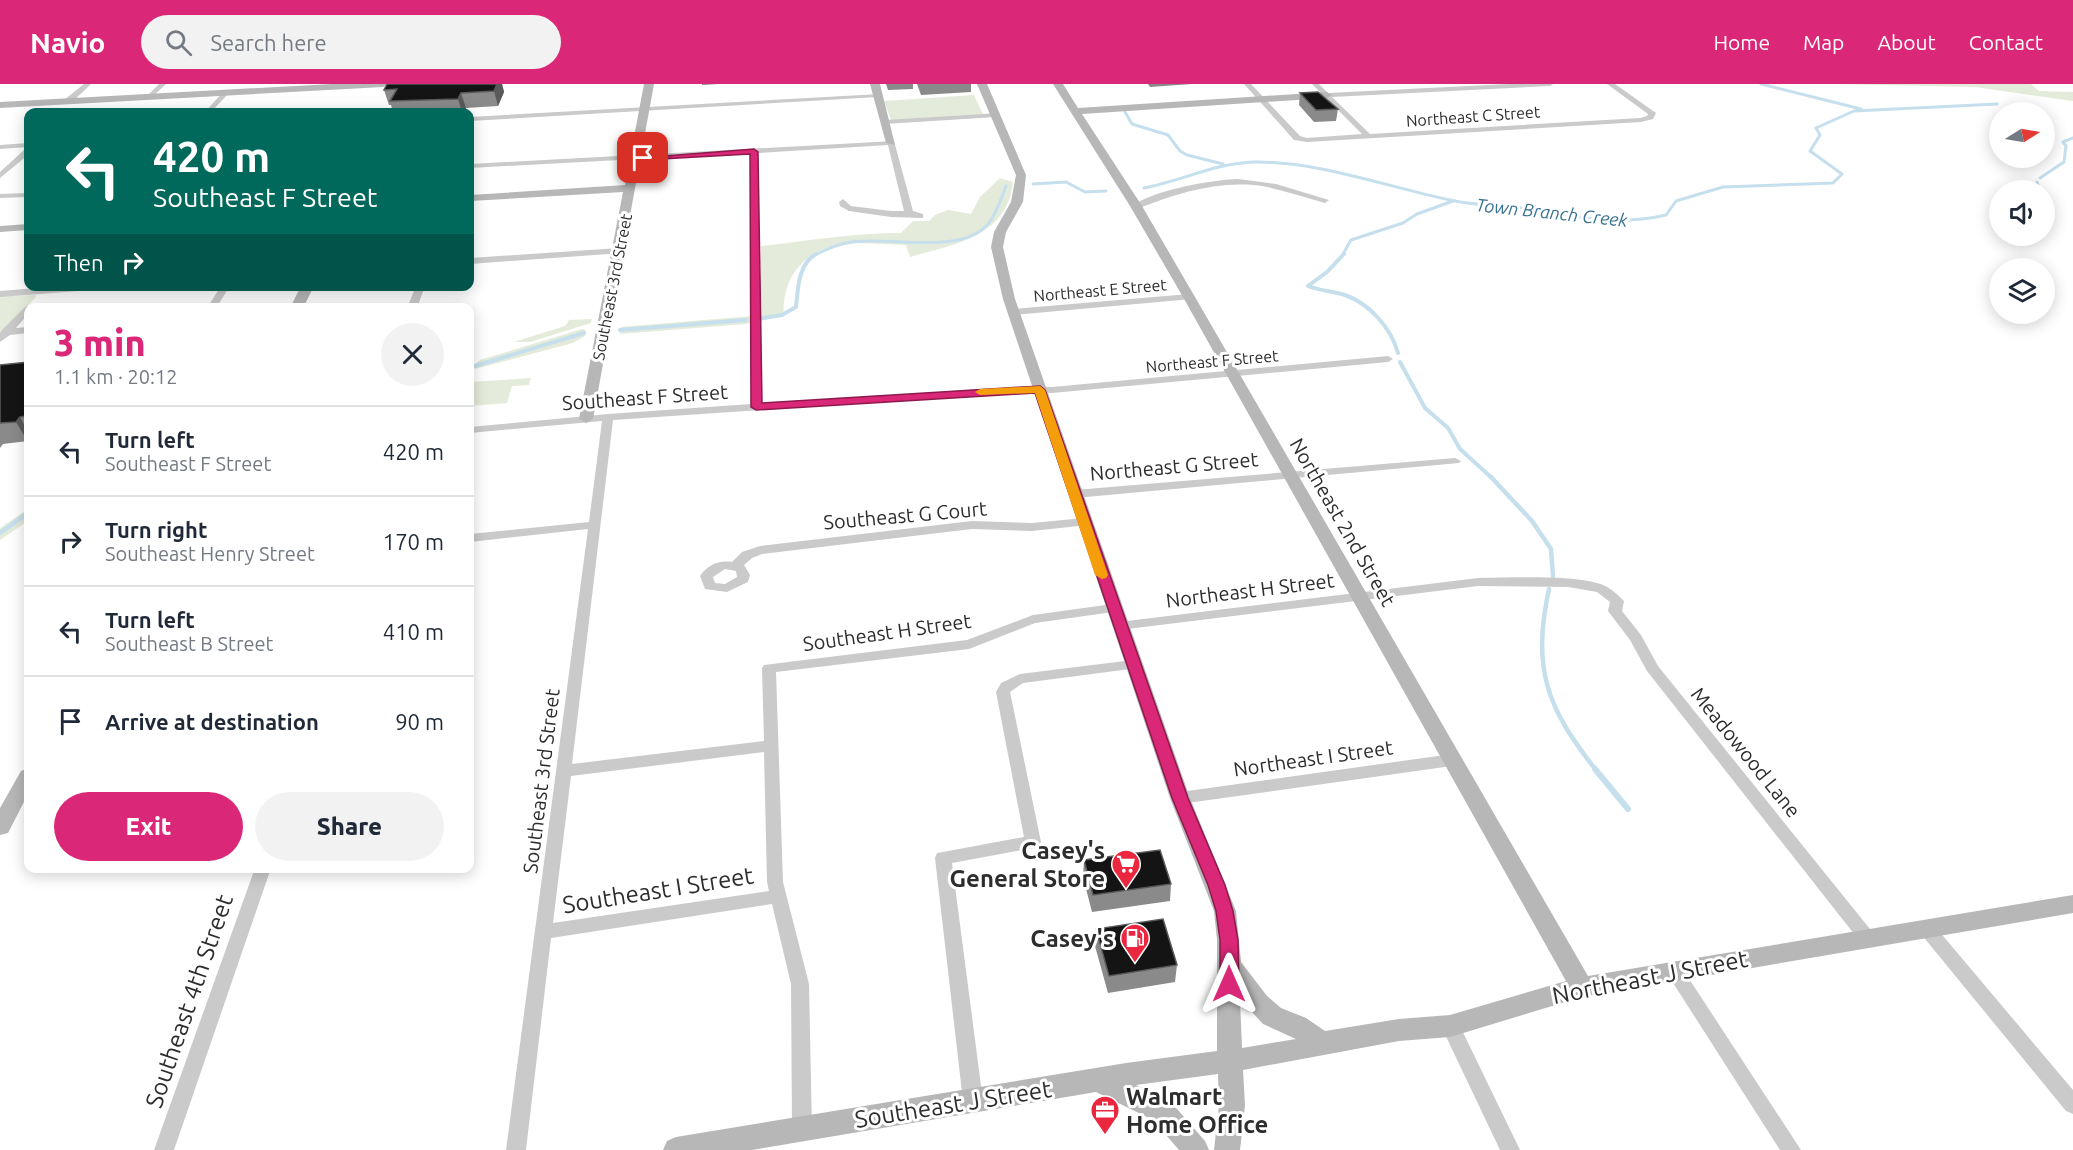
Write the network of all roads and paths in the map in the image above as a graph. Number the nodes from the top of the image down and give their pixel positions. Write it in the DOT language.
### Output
graph roads {
  1 [pos="88,84"];
  2 [pos="163,84"];
  3 [pos="383,84"];
  4 [pos="649,84"];
  5 [pos="875,84"];
  6 [pos="982,84"];
  7 [pos="1058,84"];
  8 [pos="1247,84"];
  9 [pos="1315,84"];
  10 [pos="1384,84"];
  11 [pos="1550,84"];
  12 [pos="1610,84"];
  13 [pos="1392,92"];
  14 [pos="225,93"];
  15 [pos="878,95"];
  16 [pos="1327,95"];
  17 [pos="149,97"];
  18 [pos="1261,99"];
  19 [pos="67,102"];
  20 [pos="0,105"];
  21 [pos="212,108"];
  22 [pos="644,109"];
  23 [pos="1076,111"];
  24 [pos="996,115"];
  25 [pos="474,119"];
  26 [pos="885,122"];
  27 [pos="1368,136"];
  28 [pos="891,143"];
  29 [pos="24,145"];
  30 [pos="0,147"];
  31 [pos="754,152"];
  32 [pos="24,155"];
  33 [pos="636,157"];
  34 [pos="474,166"];
  35 [pos="0,176"];
  36 [pos="631,188"];
  37 [pos="24,195"];
  38 [pos="0,196"];
  39 [pos="474,198"];
  40 [pos="1325,200"];
  41 [pos="843,202"];
  42 [pos="1136,206"];
  43 [pos="909,213"];
  44 [pos="920,216"];
  45 [pos="24,227"];
  46 [pos="0,229"];
  47 [pos="619,251"];
  48 [pos="474,261"];
  49 [pos="29,291"];
  50 [pos="46,291"];
  51 [pos="0,294"];
  52 [pos="1189,297"];
  53 [pos="34,303"];
  54 [pos="1013,312"];
  55 [pos="24,313"];
  56 [pos="24,331"];
  57 [pos="3,335"];
  58 [pos="1388,359"];
  59 [pos="1233,375"];
  60 [pos="1040,390"];
  61 [pos="756,407"];
  62 [pos="608,417"];
  63 [pos="586,419"];
  64 [pos="474,430"];
  65 [pos="1455,461"];
  66 [pos="1290,475"];
  67 [pos="1074,494"];
  68 [pos="1083,522"];
  69 [pos="595,525"];
  70 [pos="474,538"];
  71 [pos="736,566"];
  72 [pos="1601,589"];
  73 [pos="1359,596"];
  74 [pos="1116,617"];
  75 [pos="1133,665"];
  76 [pos="770,746"];
  77 [pos="1452,760"];
  78 [pos="564,771"];
  79 [pos="24,783"];
  80 [pos="1180,798"];
  81 [pos="0,827"];
  82 [pos="261,873"];
  83 [pos="779,896"];
  84 [pos="2073,904"];
  85 [pos="1926,930"];
  86 [pos="544,932"];
  87 [pos="1868,939"];
  88 [pos="1230,966"];
  89 [pos="1674,970"];
  90 [pos="1582,987"];
  91 [pos="1450,1026"];
  92 [pos="1322,1043"];
  93 [pos="1229,1060"];
  94 [pos="1098,1080"];
  95 [pos="973,1101"];
  96 [pos="2073,1105"];
  97 [pos="802,1130"];
  98 [pos="164,1150"];
  99 [pos="516,1150"];
  100 [pos="676,1150"];
  101 [pos="1196,1150"];
  102 [pos="1227,1150"];
  103 [pos="1510,1150"];
  104 [pos="1791,1150"];
  1 -- 19 [label="street"];
  2 -- 17 [label="street"];
  3 -- 14 [label="street"];
  4 -- 22 [label="street, Southeast 3rd Street"];
  5 -- 15 [label="street"];
  6 -- 24 [label="street"];
  7 -- 23 [label="street, Northeast 2nd Street"];
  8 -- 18 [label="street"];
  9 -- 16 [label="street"];
  10 -- 13 [label="street"];
  11 -- 13 [label="street"];
  12 -- 27 [label="street, Northeast C Street"];
  13 -- 16 [label="street"];
  14 -- 17 [label="street"];
  14 -- 21 [label="street"];
  15 -- 22 [label="street"];
  15 -- 26 [label="street"];
  16 -- 18 [label="street"];
  16 -- 27 [label="street"];
  17 -- 19 [label="street"];
  18 -- 23 [label="street"];
  18 -- 27 [label="street, Northeast C Street"];
  19 -- 20 [label="street"];
  22 -- 25 [label="street"];
  22 -- 33 [label="street, Southeast 3rd Street"];
  23 -- 42 [label="street, Northeast 2nd Street"];
  24 -- 26 [label="street"];
  24 -- 54 [label="street"];
  26 -- 28 [label="street"];
  28 -- 31 [label="street"];
  28 -- 43 [label="street"];
  29 -- 30 [label="street"];
  31 -- 33 [label="street"];
  31 -- 61 [label="street"];
  32 -- 35 [label="street"];
  33 -- 34 [label="street"];
  33 -- 36 [label="street, Southeast 3rd Street"];
  36 -- 39 [label="street"];
  36 -- 47 [label="street, Southeast 3rd Street"];
  37 -- 38 [label="street"];
  40 -- 42 [label="street"];
  41 -- 43 [label="street"];
  42 -- 52 [label="street, Northeast 2nd Street"];
  43 -- 44 [label="street"];
  45 -- 46 [label="street"];
  47 -- 48 [label="street"];
  47 -- 63 [label="street, Southeast 3rd Street"];
  49 -- 51 [label="street"];
  50 -- 53 [label="street"];
  52 -- 54 [label="street, Northeast E Street"];
  52 -- 59 [label="street, Northeast 2nd Street"];
  54 -- 60 [label="street"];
  55 -- 57 [label="street"];
  56 -- 57 [label="street"];
  58 -- 59 [label="street, Northeast F Street"];
  59 -- 60 [label="street, Northeast F Street"];
  59 -- 66 [label="street, Northeast 2nd Street"];
  60 -- 61 [label="street, Southeast F Street"];
  60 -- 67 [label="street"];
  61 -- 62 [label="street, Southeast F Street"];
  62 -- 63 [label="street, Southeast F Street"];
  62 -- 69 [label="street, Southeast 3rd Street"];
  63 -- 64 [label="street, Southeast F Street"];
  65 -- 66 [label="street, Northeast G Street"];
  66 -- 67 [label="street, Northeast G Street"];
  66 -- 73 [label="street, Northeast 2nd Street"];
  67 -- 68 [label="street"];
  68 -- 71 [label="street, Southeast G Court"];
  68 -- 74 [label="street"];
  69 -- 70 [label="street"];
  69 -- 78 [label="street, Southeast 3rd Street"];
  72 -- 73 [label="street, Northeast H Street"];
  72 -- 87 [label="street, Meadowood Lane"];
  73 -- 74 [label="street, Northeast H Street"];
  73 -- 77 [label="street, Northeast 2nd Street"];
  74 -- 75 [label="street"];
  74 -- 76 [label="street, Southeast H Street"];
  75 -- 80 [label="street"];
  75 -- 95 [label="street"];
  76 -- 78 [label="street"];
  76 -- 83 [label="street"];
  77 -- 80 [label="street, Northeast I Street"];
  77 -- 90 [label="street, Northeast 2nd Street"];
  78 -- 86 [label="street, Southeast 3rd Street"];
  79 -- 81 [label="street"];
  80 -- 88 [label="street"];
  82 -- 98 [label="street, Southeast 4th Street"];
  83 -- 86 [label="street, Southeast I Street"];
  83 -- 97 [label="street"];
  84 -- 85 [label="street, Northeast J Street"];
  85 -- 87 [label="street, Northeast J Street"];
  85 -- 96 [label="street"];
  86 -- 99 [label="street, Southeast 3rd Street"];
  87 -- 89 [label="street, Northeast J Street"];
  88 -- 92 [label="street"];
  88 -- 93 [label="street"];
  89 -- 90 [label="street, Northeast J Street"];
  89 -- 104 [label="street"];
  90 -- 91 [label="street, Northeast J Street"];
  91 -- 92 [label="street, Northeast J Street"];
  91 -- 103 [label="street"];
  92 -- 93 [label="street, Northeast J Street"];
  93 -- 94 [label="street, Southeast J Street"];
  93 -- 102 [label="street"];
  94 -- 95 [label="street, Southeast J Street"];
  94 -- 101 [label="street"];
  95 -- 97 [label="street, Southeast J Street"];
  97 -- 100 [label="street, Southeast J Street"];
}
